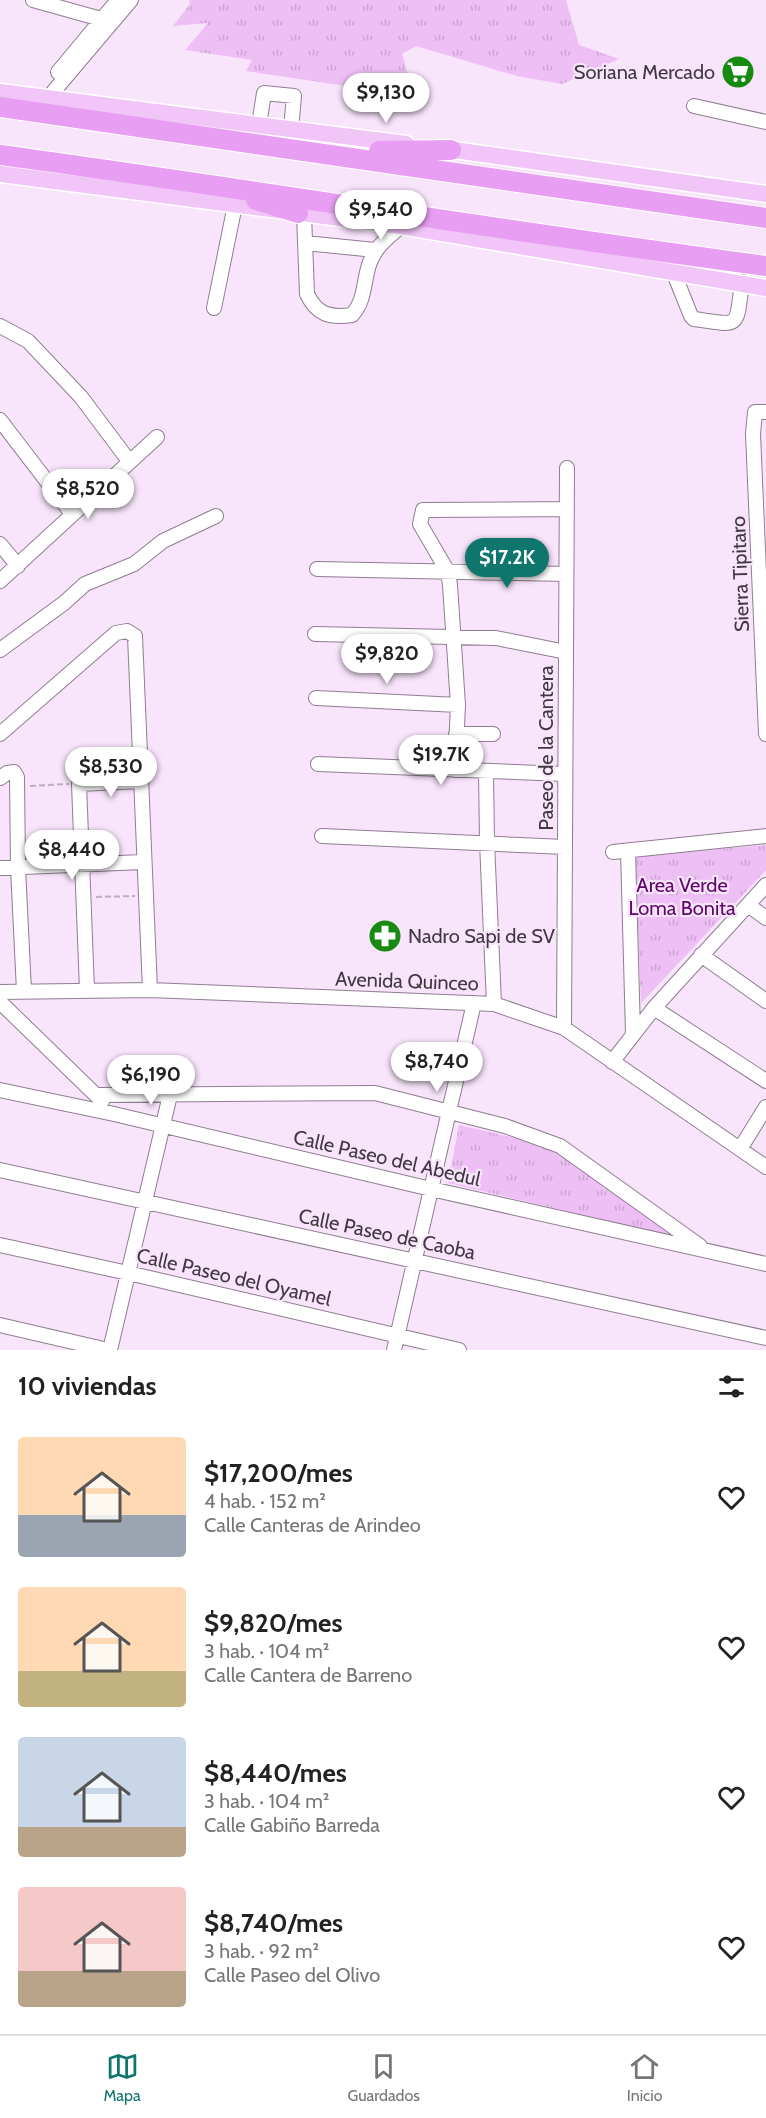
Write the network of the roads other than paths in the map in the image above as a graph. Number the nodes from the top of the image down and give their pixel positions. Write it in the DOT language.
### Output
graph roads {
  1 [pos="33,0"];
  2 [pos="118,0"];
  3 [pos="131,0"];
  4 [pos="101,19"];
  5 [pos="0,92"];
  6 [pos="43,98"];
  7 [pos="694,106"];
  8 [pos="0,107"];
  9 [pos="766,122"];
  10 [pos="259,126"];
  11 [pos="291,129"];
  12 [pos="451,150"];
  13 [pos="321,152"];
  14 [pos="0,155"];
  15 [pos="0,174"];
  16 [pos="193,181"];
  17 [pos="766,194"];
  18 [pos="235,205"];
  19 [pos="301,214"];
  20 [pos="766,218"];
  21 [pos="401,226"];
  22 [pos="305,243"];
  23 [pos="375,250"];
  24 [pos="766,266"];
  25 [pos="673,271"];
  26 [pos="741,282"];
  27 [pos="766,288"];
  28 [pos="214,308"];
  29 [pos="0,326"];
  30 [pos="761,412"];
  31 [pos="0,420"];
  32 [pos="157,437"];
  33 [pos="129,461"];
  34 [pos="567,468"];
  35 [pos="567,509"];
  36 [pos="72,514"];
  37 [pos="216,516"];
  38 [pos="0,544"];
  39 [pos="18,566"];
  40 [pos="317,569"];
  41 [pos="448,572"];
  42 [pos="566,574"];
  43 [pos="0,581"];
  44 [pos="315,634"];
  45 [pos="455,637"];
  46 [pos="0,650"];
  47 [pos="566,652"];
  48 [pos="316,698"];
  49 [pos="458,705"];
  50 [pos="0,734"];
  51 [pos="456,734"];
  52 [pos="493,734"];
  53 [pos="766,734"];
  54 [pos="318,764"];
  55 [pos="455,771"];
  56 [pos="486,772"];
  57 [pos="565,774"];
  58 [pos="0,778"];
  59 [pos="141,781"];
  60 [pos="321,836"];
  61 [pos="766,836"];
  62 [pos="487,842"];
  63 [pos="565,847"];
  64 [pos="628,851"];
  65 [pos="613,852"];
  66 [pos="143,862"];
  67 [pos="83,865"];
  68 [pos="0,868"];
  69 [pos="18,868"];
  70 [pos="766,885"];
  71 [pos="748,905"];
  72 [pos="766,918"];
  73 [pos="701,955"];
  74 [pos="87,990"];
  75 [pos="150,990"];
  76 [pos="24,991"];
  77 [pos="0,992"];
  78 [pos="766,1000"];
  79 [pos="0,1002"];
  80 [pos="474,1003"];
  81 [pos="494,1004"];
  82 [pos="654,1008"];
  83 [pos="564,1028"];
  84 [pos="633,1033"];
  85 [pos="612,1062"];
  86 [pos="766,1082"];
  87 [pos="0,1090"];
  88 [pos="97,1095"];
  89 [pos="170,1095"];
  90 [pos="766,1107"];
  91 [pos="449,1112"];
  92 [pos="114,1114"];
  93 [pos="163,1125"];
  94 [pos="740,1149"];
  95 [pos="766,1167"];
  96 [pos="0,1170"];
  97 [pos="431,1189"];
  98 [pos="145,1203"];
  99 [pos="0,1245"];
  100 [pos="704,1249"];
  101 [pos="415,1260"];
  102 [pos="766,1264"];
  103 [pos="128,1273"];
  104 [pos="0,1325"];
  105 [pos="398,1335"];
  106 [pos="766,1338"];
  107 [pos="109,1350"];
  108 [pos="394,1350"];
  109 [pos="459,1350"];
  1 -- 4 [label="street"];
  2 -- 4 [label="street"];
  3 -- 6 [label="street"];
  4 -- 6 [label="street"];
  5 -- 6 [label="main road"];
  6 -- 10 [label="main road"];
  7 -- 9 [label="street"];
  8 -- 13 [label="highway"];
  10 -- 11 [label="main road"];
  10 -- 11 [label="street"];
  11 -- 12 [label="main road"];
  12 -- 13 [label="highway"];
  12 -- 17 [label="main road"];
  13 -- 20 [label="highway"];
  14 -- 16 [label="highway"];
  15 -- 18 [label="main road"];
  16 -- 19 [label="highway"];
  16 -- 24 [label="highway"];
  18 -- 19 [label="main road"];
  18 -- 28 [label="street"];
  19 -- 21 [label="main road"];
  19 -- 22 [label="street"];
  21 -- 23 [label="street"];
  21 -- 25 [label="main road"];
  22 -- 23 [label="street"];
  22 -- 23 [label="street"];
  25 -- 26 [label="main road"];
  25 -- 26 [label="street"];
  26 -- 27 [label="main road"];
  29 -- 33 [label="street"];
  30 -- 53 [label="street, Sierra Tipitaro"];
  31 -- 36 [label="street"];
  32 -- 33 [label="street"];
  33 -- 36 [label="street"];
  34 -- 35 [label="street, Paseo de la Cantera"];
  35 -- 41 [label="street"];
  35 -- 42 [label="street, Paseo de la Cantera"];
  36 -- 39 [label="street"];
  37 -- 46 [label="street"];
  38 -- 39 [label="street"];
  39 -- 43 [label="street"];
  40 -- 41 [label="street"];
  41 -- 42 [label="street"];
  41 -- 45 [label="street"];
  42 -- 47 [label="street, Paseo de la Cantera"];
  44 -- 45 [label="street"];
  45 -- 47 [label="street"];
  45 -- 49 [label="street"];
  47 -- 57 [label="street, Paseo de la Cantera"];
  48 -- 49 [label="street"];
  49 -- 51 [label="street"];
  50 -- 59 [label="street"];
  51 -- 52 [label="street"];
  51 -- 55 [label="street"];
  54 -- 55 [label="street"];
  55 -- 56 [label="street"];
  56 -- 57 [label="street"];
  56 -- 62 [label="street"];
  57 -- 63 [label="street, Paseo de la Cantera"];
  58 -- 69 [label="street"];
  59 -- 66 [label="street"];
  59 -- 67 [label="street"];
  60 -- 62 [label="street"];
  61 -- 64 [label="street"];
  62 -- 63 [label="street"];
  62 -- 81 [label="street"];
  63 -- 83 [label="street, Paseo de la Cantera"];
  64 -- 65 [label="street"];
  64 -- 84 [label="street"];
  66 -- 67 [label="street"];
  66 -- 75 [label="street"];
  67 -- 69 [label="street"];
  67 -- 74 [label="street"];
  68 -- 69 [label="street"];
  69 -- 76 [label="street"];
  70 -- 71 [label="street"];
  71 -- 72 [label="street"];
  71 -- 73 [label="street"];
  73 -- 78 [label="street"];
  73 -- 82 [label="street"];
  74 -- 75 [label="street, Avenida Quinceo"];
  74 -- 76 [label="street, Avenida Quinceo"];
  75 -- 80 [label="street, Avenida Quinceo"];
  76 -- 77 [label="street, Avenida Quinceo"];
  79 -- 88 [label="street"];
  80 -- 81 [label="street, Avenida Quinceo"];
  80 -- 91 [label="street"];
  81 -- 83 [label="street, Avenida Quinceo"];
  82 -- 84 [label="street"];
  82 -- 86 [label="street"];
  83 -- 85 [label="street, Avenida Quinceo"];
  84 -- 85 [label="street"];
  85 -- 94 [label="street, Avenida Quinceo"];
  87 -- 92 [label="street, Calle Paseo del Abedul"];
  88 -- 89 [label="street"];
  88 -- 92 [label="street"];
  89 -- 91 [label="street"];
  89 -- 93 [label="street"];
  90 -- 94 [label="street"];
  91 -- 97 [label="street"];
  91 -- 100 [label="street"];
  92 -- 93 [label="street, Calle Paseo del Abedul"];
  93 -- 97 [label="street, Calle Paseo del Abedul"];
  93 -- 98 [label="street"];
  94 -- 95 [label="street, Avenida Quinceo"];
  96 -- 98 [label="street, Calle Paseo de Caoba"];
  97 -- 100 [label="street, Calle Paseo del Abedul"];
  97 -- 101 [label="street"];
  98 -- 101 [label="street, Calle Paseo de Caoba"];
  98 -- 103 [label="street"];
  99 -- 103 [label="street, Calle Paseo del Oyamel"];
  100 -- 102 [label="street, Calle Paseo del Abedul"];
  101 -- 105 [label="street"];
  101 -- 106 [label="street, Calle Paseo de Caoba"];
  103 -- 105 [label="street, Calle Paseo del Oyamel"];
  103 -- 107 [label="street"];
  104 -- 107 [label="street"];
  105 -- 108 [label="street"];
  105 -- 109 [label="street, Calle Paseo del Oyamel"];
}
